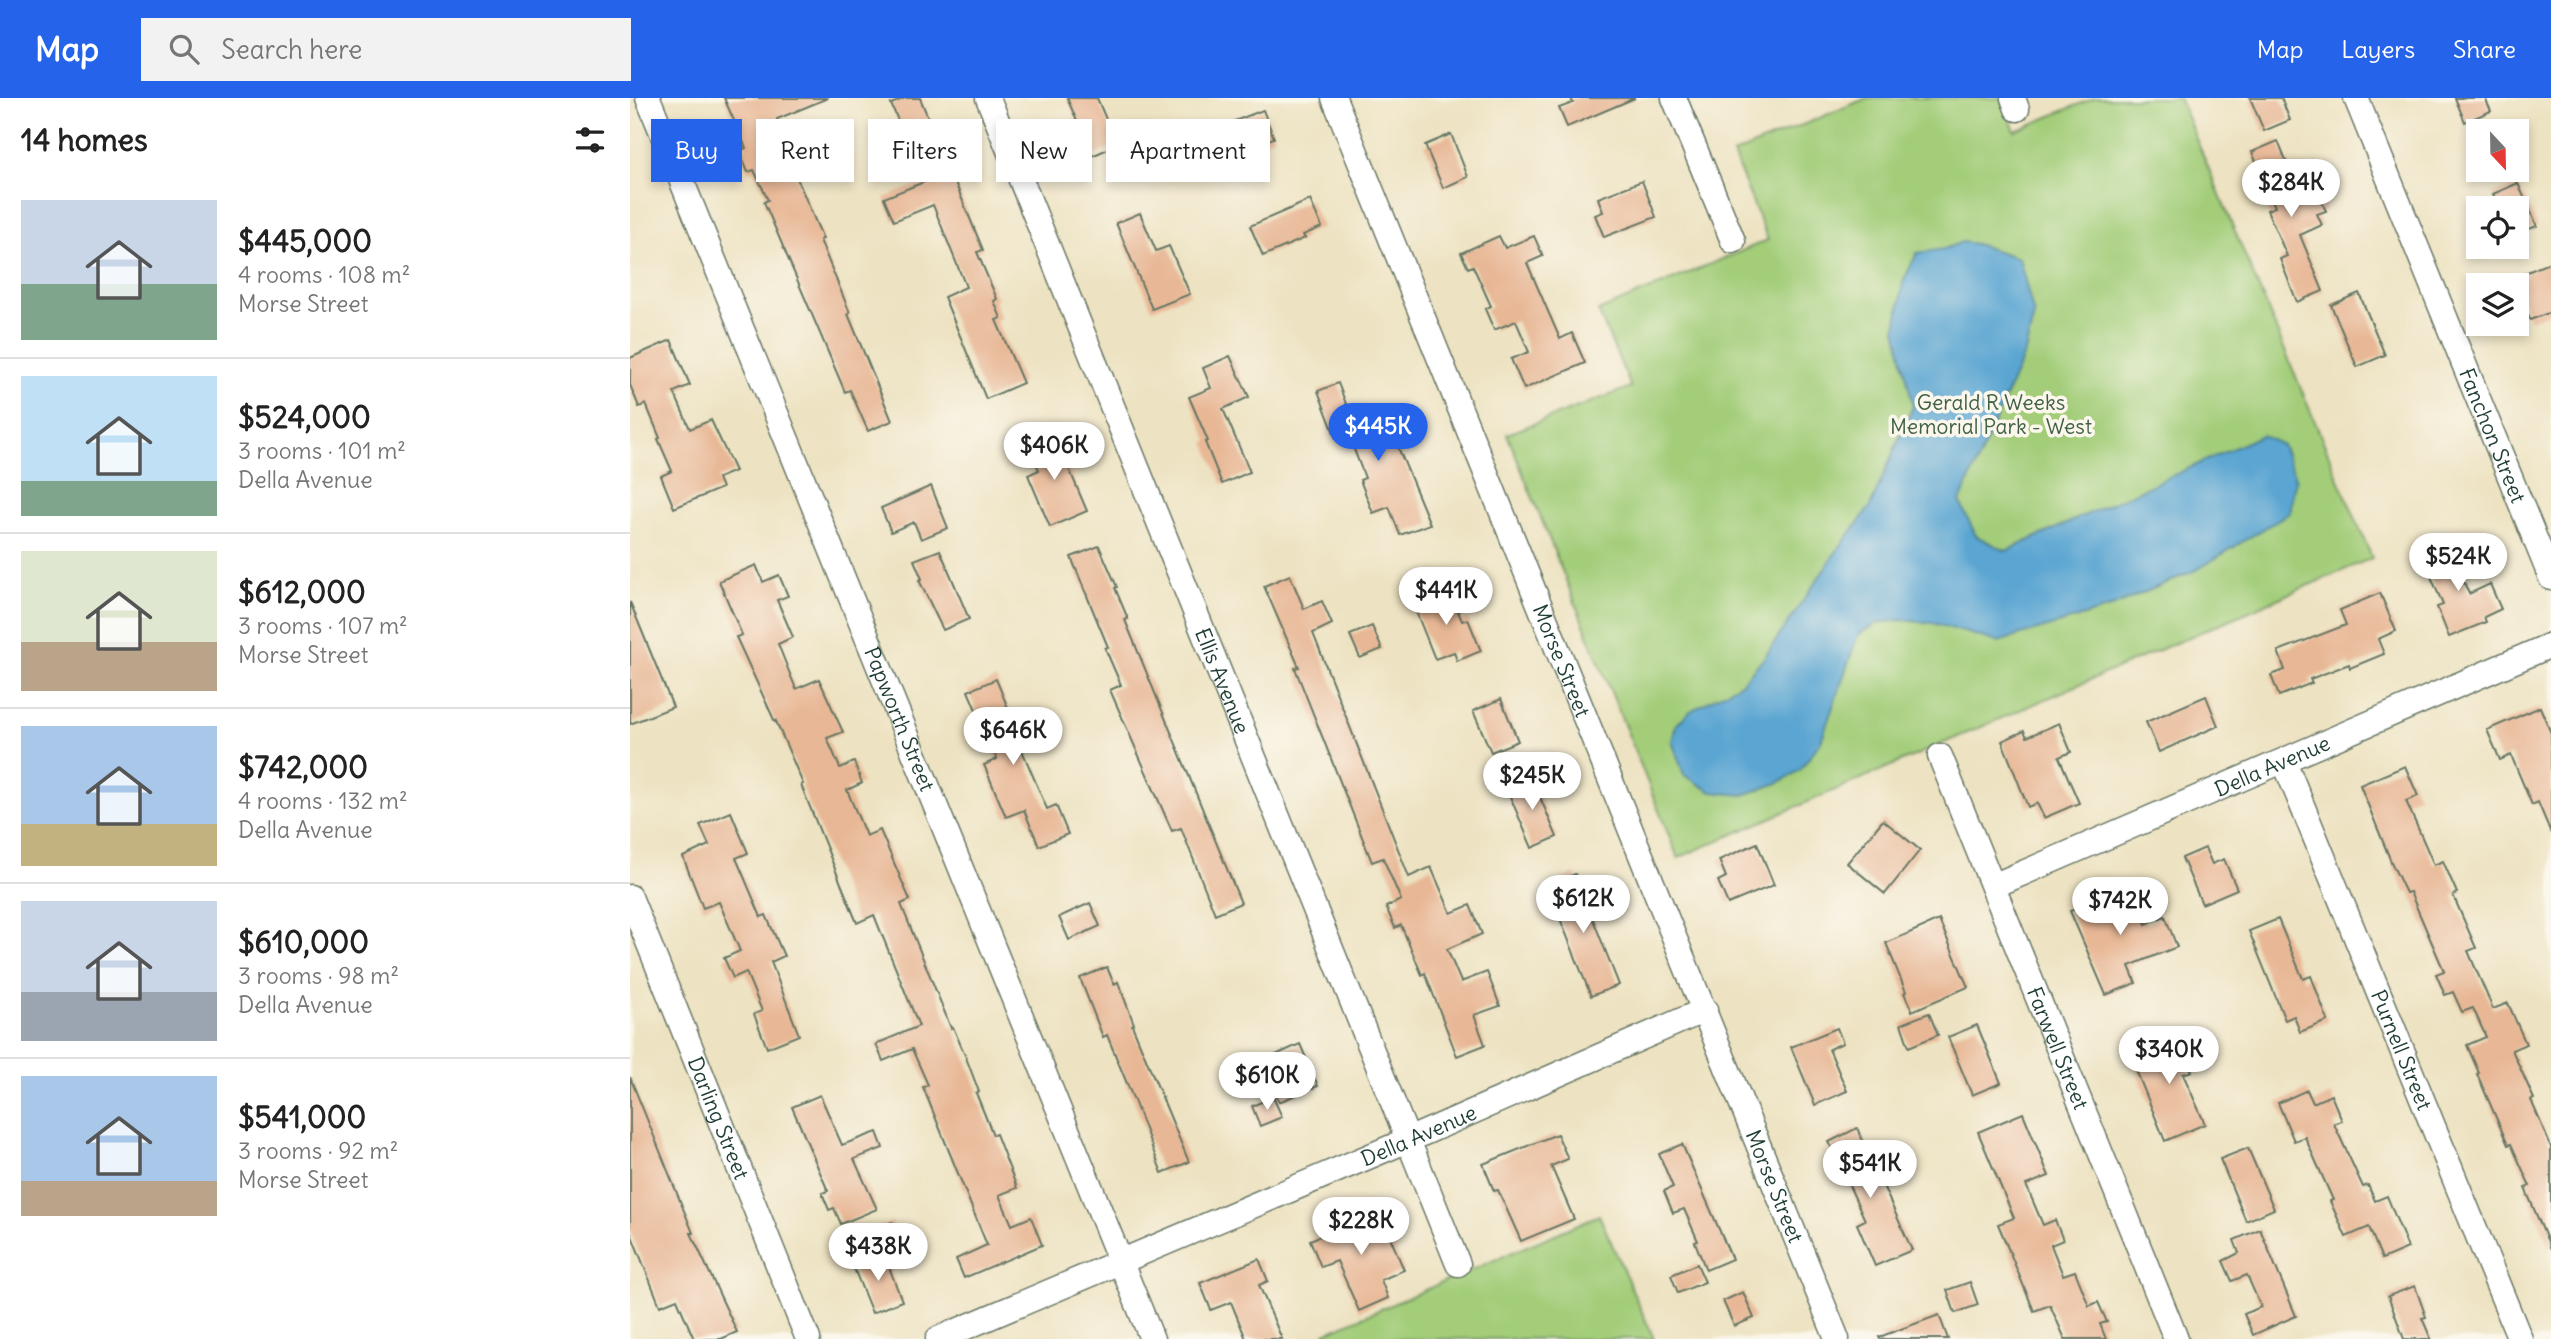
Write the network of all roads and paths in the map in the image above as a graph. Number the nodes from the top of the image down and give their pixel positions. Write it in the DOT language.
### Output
graph roads {
  1 [pos="648,98"];
  2 [pos="988,98"];
  3 [pos="1334,98"];
  4 [pos="1674,98"];
  5 [pos="2356,98"];
  6 [pos="1733,241"];
  7 [pos="2551,578"];
  8 [pos="2551,645"];
  9 [pos="1940,756"];
  10 [pos="2284,761"];
  11 [pos="1993,886"];
  12 [pos="630,897"];
  13 [pos="1705,1010"];
  14 [pos="1408,1140"];
  15 [pos="1121,1263"];
  16 [pos="1458,1264"];
  17 [pos="808,1339"];
  18 [pos="938,1339"];
  19 [pos="1152,1339"];
  20 [pos="1837,1339"];
  21 [pos="2176,1339"];
  22 [pos="2520,1339"];
  1 -- 15 [label="street, Papworth Street"];
  2 -- 14 [label="street, Ellis Avenue"];
  3 -- 13 [label="street, Morse Street"];
  4 -- 6 [label="street"];
  5 -- 7 [label="street, Fanchon Street"];
  8 -- 10 [label="street, Della Avenue"];
  9 -- 11 [label="street, Farwell Street"];
  10 -- 11 [label="street, Della Avenue"];
  10 -- 22 [label="street, Purnell Street"];
  11 -- 21 [label="street, Farwell Street"];
  12 -- 17 [label="street, Darling Street"];
  13 -- 14 [label="street, Della Avenue"];
  13 -- 20 [label="street, Morse Street"];
  14 -- 15 [label="street, Della Avenue"];
  14 -- 16 [label="street, Ellis Avenue"];
  15 -- 18 [label="street, Della Avenue"];
  15 -- 19 [label="street, Papworth Street"];
}
